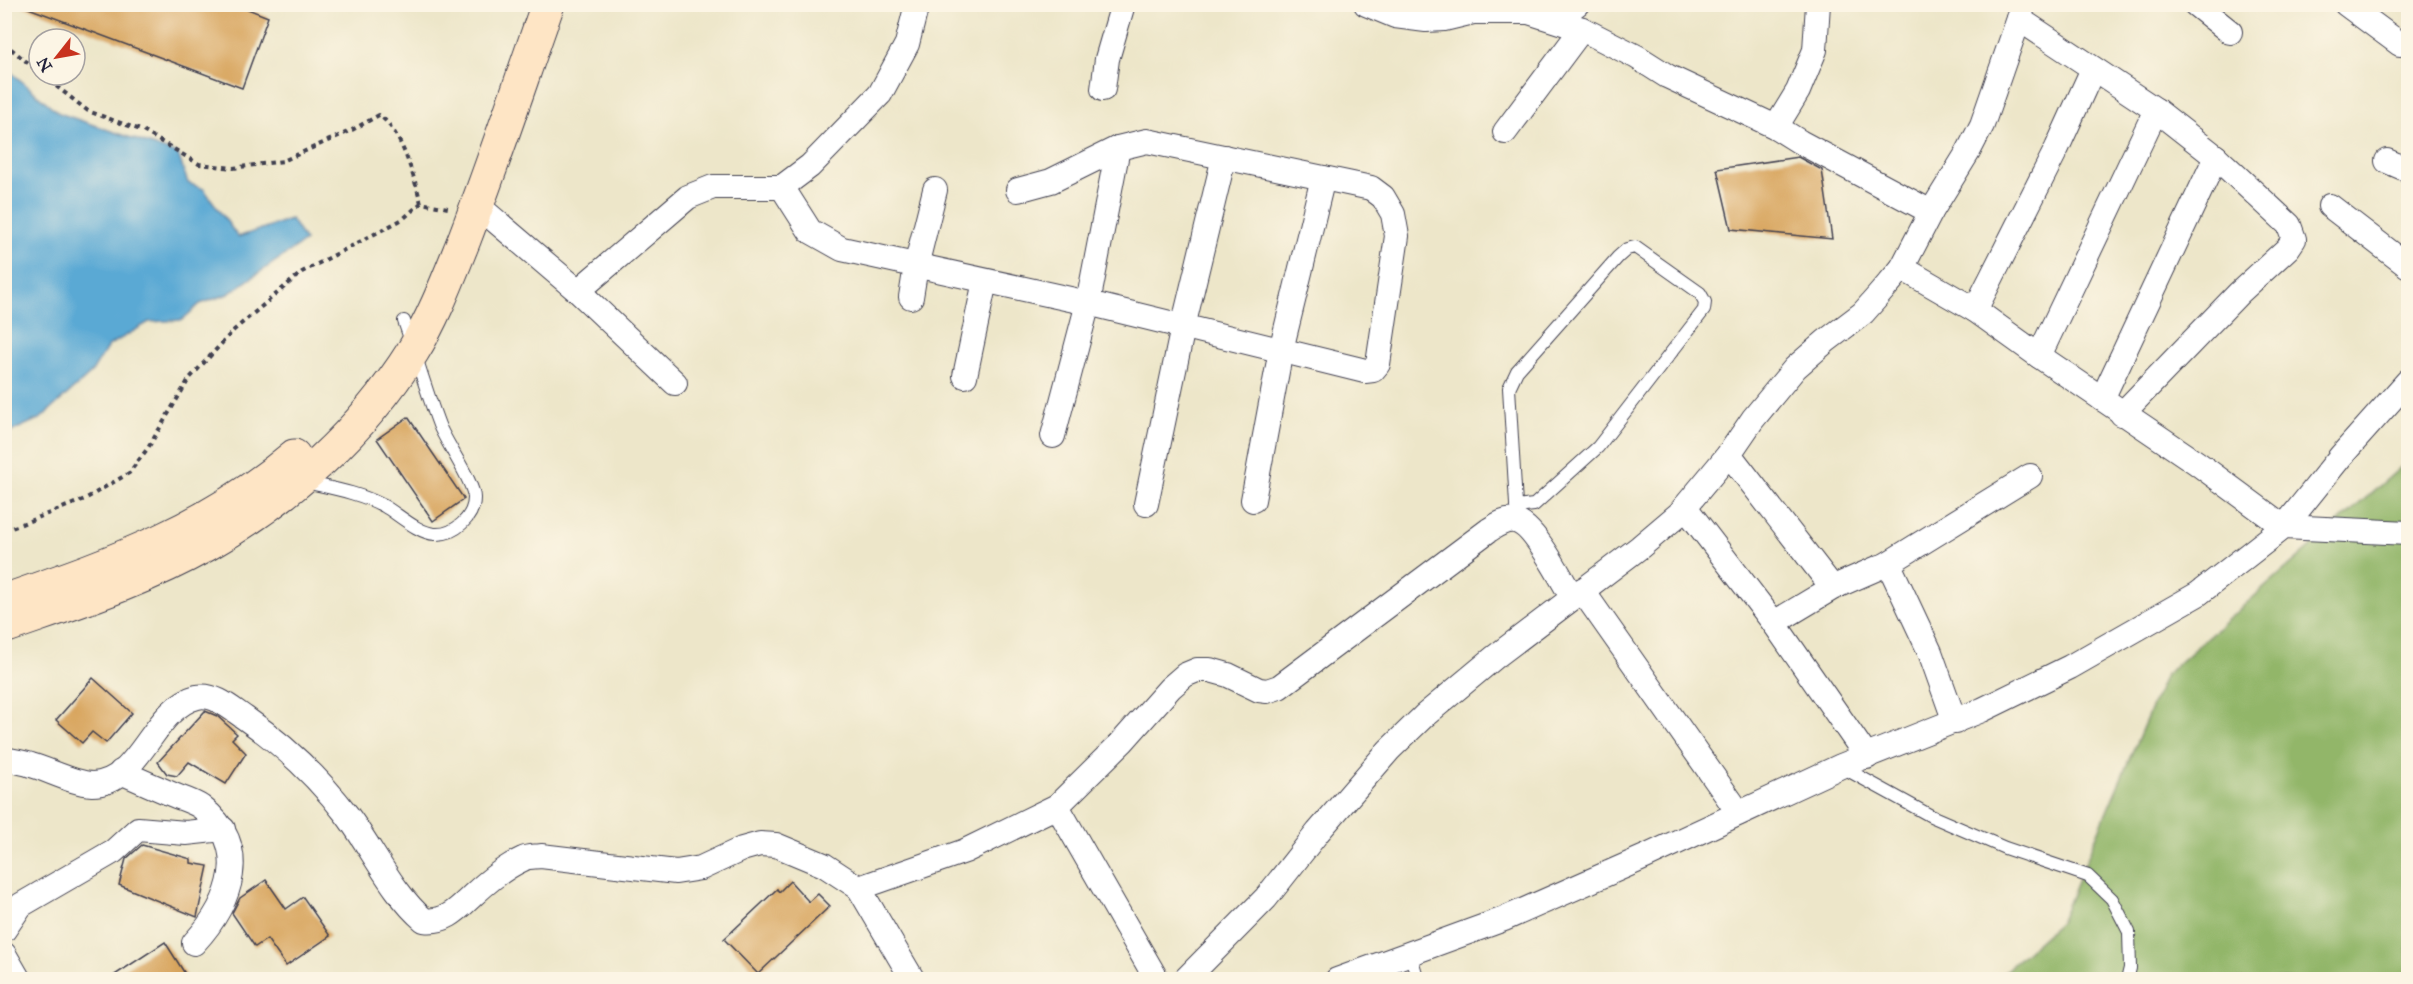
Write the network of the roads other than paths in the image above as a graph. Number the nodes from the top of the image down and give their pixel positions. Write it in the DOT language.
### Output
graph roads {
  1 [pos="526,4"];
  2 [pos="548,4"];
  3 [pos="917,4"];
  4 [pos="1124,4"];
  5 [pos="1366,4"];
  6 [pos="1577,4"];
  7 [pos="1818,4"];
  8 [pos="2195,4"];
  9 [pos="2346,4"];
  10 [pos="1400,10"];
  11 [pos="2021,12"];
  12 [pos="1556,20"];
  13 [pos="1582,29"];
  14 [pos="2230,32"];
  15 [pos="2406,41"];
  16 [pos="2093,69"];
  17 [pos="1103,89"];
  18 [pos="2156,110"];
  19 [pos="1776,127"];
  20 [pos="1505,132"];
  21 [pos="1118,148"];
  22 [pos="1224,158"];
  23 [pos="2216,158"];
  24 [pos="1323,178"];
  25 [pos="782,187"];
  26 [pos="935,190"];
  27 [pos="1018,190"];
  28 [pos="450,206"];
  29 [pos="2330,206"];
  30 [pos="1931,212"];
  31 [pos="916,266"];
  32 [pos="2409,266"];
  33 [pos="1902,268"];
  34 [pos="985,281"];
  35 [pos="578,291"];
  36 [pos="911,297"];
  37 [pos="1088,303"];
  38 [pos="1976,310"];
  39 [pos="1183,327"];
  40 [pos="409,335"];
  41 [pos="1281,350"];
  42 [pos="2039,356"];
  43 [pos="965,375"];
  44 [pos="2409,381"];
  45 [pos="675,383"];
  46 [pos="2102,399"];
  47 [pos="2122,414"];
  48 [pos="1053,436"];
  49 [pos="1730,454"];
  50 [pos="2030,476"];
  51 [pos="287,477"];
  52 [pos="1253,500"];
  53 [pos="1146,504"];
  54 [pos="1685,507"];
  55 [pos="1517,514"];
  56 [pos="2284,527"];
  57 [pos="2409,533"];
  58 [pos="1884,566"];
  59 [pos="1834,587"];
  60 [pos="1577,594"];
  61 [pos="4,601"];
  62 [pos="1774,623"];
  63 [pos="4,627"];
  64 [pos="1955,722"];
  65 [pos="1867,757"];
  66 [pos="4,759"];
  67 [pos="1841,766"];
  68 [pos="121,772"];
  69 [pos="1057,806"];
  70 [pos="1739,813"];
  71 [pos="223,830"];
  72 [pos="859,888"];
  73 [pos="4,930"];
  74 [pos="194,943"];
  75 [pos="1410,953"];
  76 [pos="4,954"];
  77 [pos="19,980"];
  78 [pos="912,980"];
  79 [pos="1157,980"];
  80 [pos="1185,980"];
  81 [pos="1337,980"];
  82 [pos="1418,980"];
  83 [pos="2127,980"];
  1 -- 28 [label="main road"];
  2 -- 28 [label="main road"];
  3 -- 25 [label="street"];
  4 -- 17 [label="street"];
  5 -- 10 [label="street"];
  6 -- 12 [label="street"];
  7 -- 19 [label="street"];
  8 -- 14 [label="street"];
  9 -- 15 [label="street"];
  10 -- 12 [label="street"];
  11 -- 16 [label="street"];
  11 -- 30 [label="street"];
  12 -- 13 [label="street"];
  13 -- 19 [label="street"];
  13 -- 20 [label="street"];
  16 -- 18 [label="street"];
  16 -- 38 [label="street"];
  18 -- 23 [label="street"];
  18 -- 42 [label="street"];
  19 -- 30 [label="street"];
  21 -- 22 [label="street"];
  21 -- 27 [label="street"];
  21 -- 37 [label="street"];
  22 -- 24 [label="street"];
  22 -- 39 [label="street"];
  23 -- 46 [label="street"];
  23 -- 47 [label="street"];
  24 -- 41 [label="street"];
  24 -- 41 [label="street"];
  25 -- 31 [label="street"];
  25 -- 35 [label="street"];
  26 -- 31 [label="street"];
  28 -- 35 [label="street"];
  28 -- 40 [label="main road"];
  29 -- 32 [label="street"];
  30 -- 33 [label="street"];
  31 -- 34 [label="street"];
  31 -- 36 [label="street"];
  33 -- 38 [label="street"];
  33 -- 49 [label="street"];
  34 -- 37 [label="street"];
  34 -- 43 [label="street"];
  35 -- 45 [label="street"];
  37 -- 39 [label="street"];
  37 -- 48 [label="street"];
  38 -- 42 [label="street"];
  39 -- 41 [label="street"];
  39 -- 53 [label="street"];
  40 -- 51 [label="main road"];
  40 -- 51 [label="lane"];
  41 -- 52 [label="street"];
  42 -- 46 [label="street"];
  44 -- 56 [label="street"];
  46 -- 47 [label="street"];
  47 -- 56 [label="street"];
  49 -- 54 [label="street"];
  49 -- 59 [label="street"];
  50 -- 58 [label="street"];
  51 -- 61 [label="main road"];
  51 -- 63 [label="main road"];
  54 -- 60 [label="street"];
  54 -- 62 [label="street"];
  55 -- 55 [label="lane"];
  55 -- 60 [label="street"];
  55 -- 69 [label="street"];
  56 -- 57 [label="street"];
  56 -- 64 [label="street"];
  58 -- 59 [label="street"];
  58 -- 64 [label="street"];
  59 -- 62 [label="street"];
  60 -- 70 [label="street"];
  60 -- 80 [label="street"];
  62 -- 65 [label="street"];
  64 -- 65 [label="street"];
  65 -- 67 [label="street"];
  66 -- 68 [label="street"];
  67 -- 70 [label="street"];
  67 -- 83 [label="lane"];
  68 -- 71 [label="street"];
  68 -- 72 [label="street"];
  69 -- 72 [label="street"];
  69 -- 79 [label="street"];
  70 -- 75 [label="street"];
  71 -- 73 [label="street"];
  71 -- 74 [label="street"];
  72 -- 78 [label="street"];
  75 -- 81 [label="street"];
  75 -- 82 [label="lane"];
  76 -- 77 [label="street"];
}
